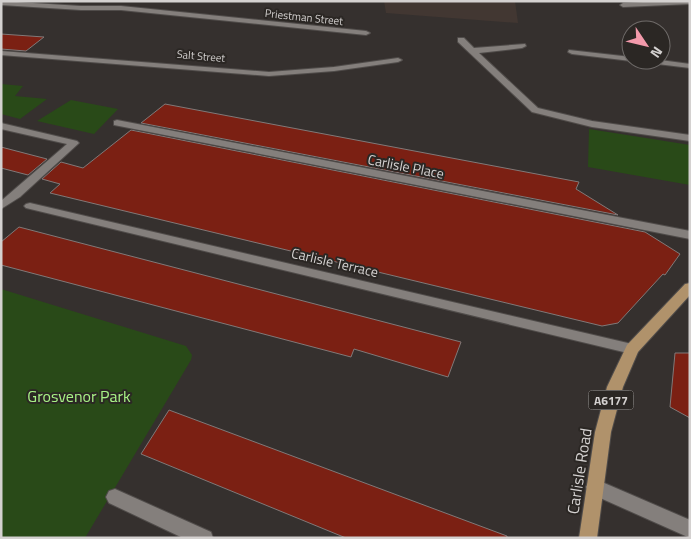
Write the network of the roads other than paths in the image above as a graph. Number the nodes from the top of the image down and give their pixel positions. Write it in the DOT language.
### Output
graph roads {
  1 [pos="91,1"];
  2 [pos="690,2"];
  3 [pos="1,3"];
  4 [pos="622,5"];
  5 [pos="81,8"];
  6 [pos="366,33"];
  7 [pos="461,40"];
  8 [pos="522,46"];
  9 [pos="472,51"];
  10 [pos="572,52"];
  11 [pos="1,53"];
  12 [pos="621,58"];
  13 [pos="398,60"];
  14 [pos="671,64"];
  15 [pos="690,66"];
  16 [pos="116,123"];
  17 [pos="1,126"];
  18 [pos="690,138"];
  19 [pos="1,206"];
  20 [pos="30,206"];
  21 [pos="690,235"];
  22 [pos="688,292"];
  23 [pos="632,348"];
  24 [pos="595,487"];
  25 [pos="115,497"];
  26 [pos="690,529"];
  27 [pos="204,538"];
  28 [pos="588,538"];
  1 -- 5 [label="street"];
  2 -- 4 [label="street"];
  3 -- 5 [label="street, Priestman Street"];
  5 -- 6 [label="street, Priestman Street"];
  7 -- 9 [label="street"];
  8 -- 9 [label="street"];
  9 -- 18 [label="street"];
  10 -- 12 [label="street"];
  11 -- 13 [label="street, Salt Street"];
  14 -- 15 [label="street"];
  16 -- 21 [label="street, Carlisle Place"];
  17 -- 19 [label="street"];
  20 -- 23 [label="street, Carlisle Terrace"];
  22 -- 23 [label="main road, Carlisle Road / A6177"];
  23 -- 24 [label="main road, Carlisle Road / A6177"];
  24 -- 26 [label="street"];
  24 -- 28 [label="main road, Carlisle Road / A6177"];
  25 -- 27 [label="street"];
}
